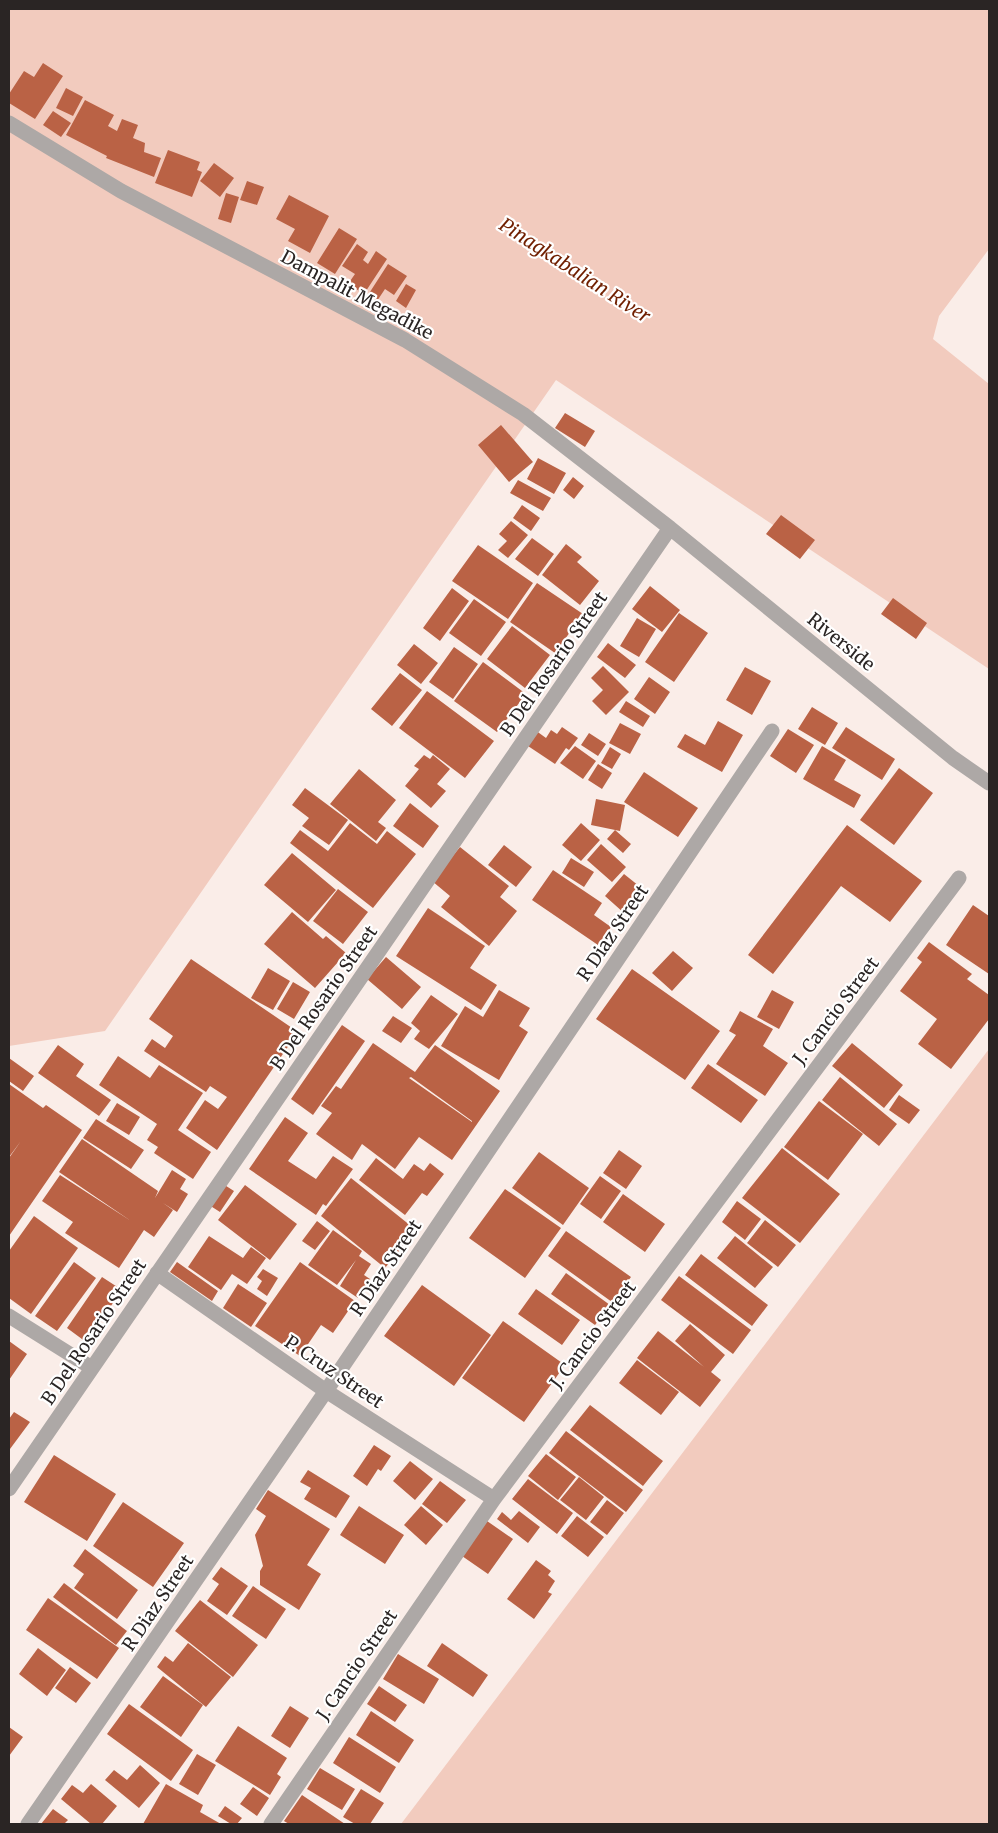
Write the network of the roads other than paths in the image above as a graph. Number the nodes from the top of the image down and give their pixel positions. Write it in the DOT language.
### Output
graph roads {
  1 [pos="9,123"];
  2 [pos="670,528"];
  3 [pos="772,731"];
  4 [pos="989,783"];
  5 [pos="959,878"];
  6 [pos="157,1273"];
  7 [pos="9,1316"];
  8 [pos="92,1368"];
  9 [pos="326,1390"];
  10 [pos="9,1489"];
  11 [pos="494,1499"];
  12 [pos="28,1824"];
  13 [pos="271,1824"];
  1 -- 2 [label="street, Dampalit Megadike"];
  2 -- 4 [label="street, Riverside"];
  2 -- 6 [label="street, B Del Rosario Street"];
  3 -- 9 [label="street, R Diaz Street"];
  5 -- 11 [label="street, J. Cancio Street"];
  6 -- 8 [label="street, B Del Rosario Street"];
  6 -- 9 [label="street, P. Cruz Street"];
  7 -- 8 [label="street"];
  8 -- 10 [label="street, B Del Rosario Street"];
  9 -- 11 [label="street, P. Cruz Street"];
  9 -- 12 [label="street, R Diaz Street"];
  11 -- 13 [label="street, J. Cancio Street"];
}
